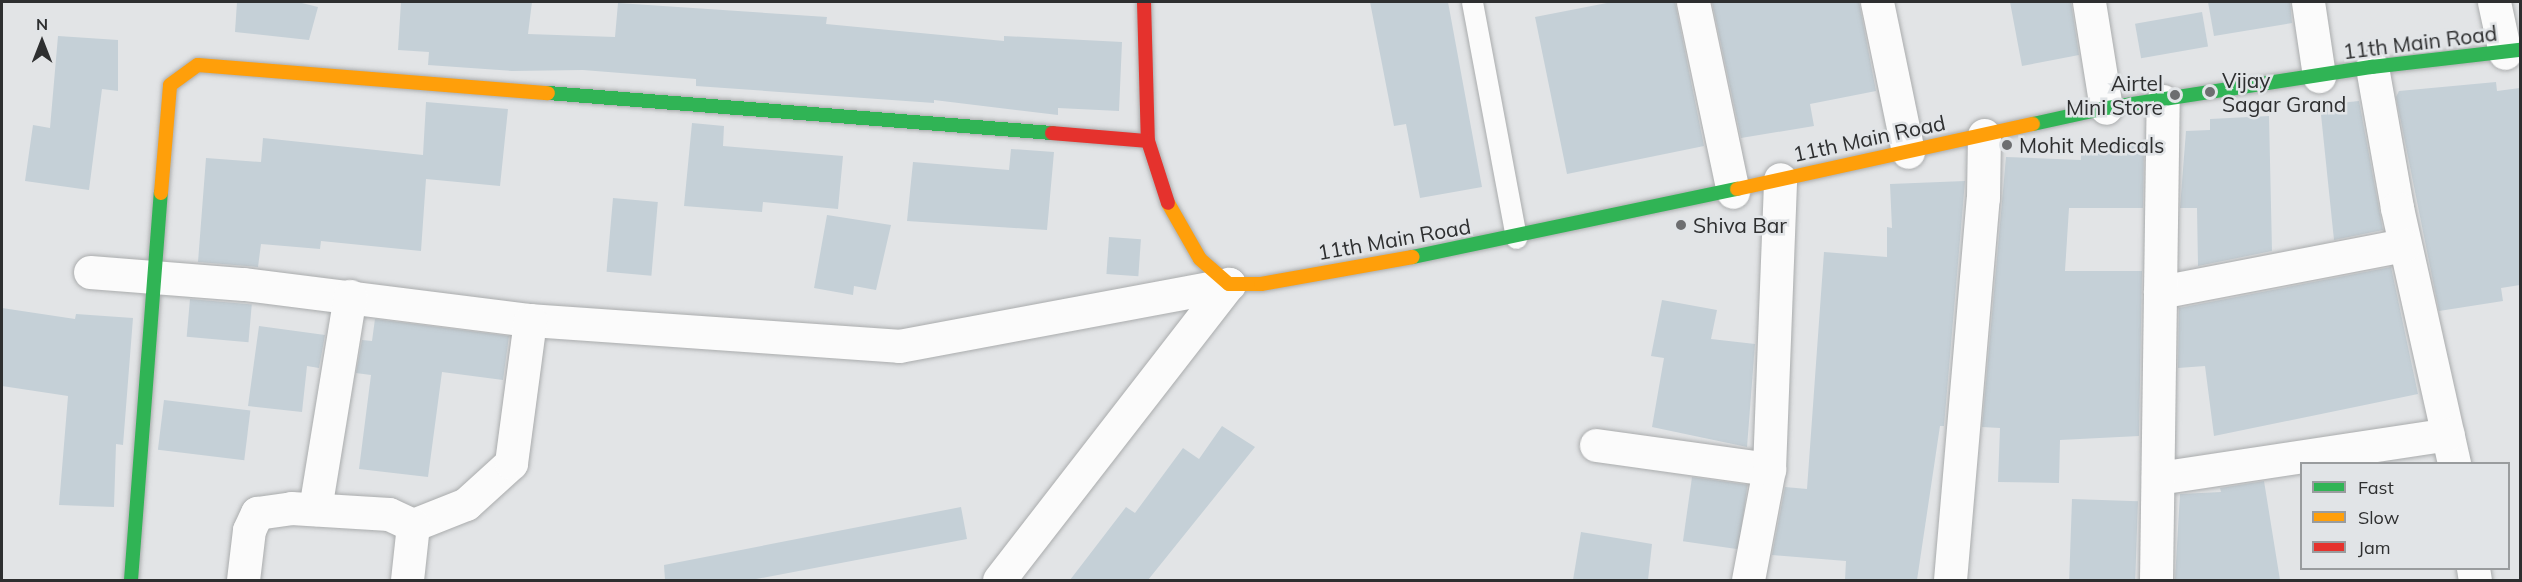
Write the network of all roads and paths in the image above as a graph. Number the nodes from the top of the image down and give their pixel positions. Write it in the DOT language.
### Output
graph roads {
  1 [pos="1144,2"];
  2 [pos="1472,2"];
  3 [pos="1693,2"];
  4 [pos="1877,2"];
  5 [pos="2089,2"];
  6 [pos="2308,2"];
  7 [pos="2494,2"];
  8 [pos="2513,52"];
  9 [pos="2372,67"];
  10 [pos="2319,76"];
  11 [pos="2163,101"];
  12 [pos="2106,108"];
  13 [pos="1984,135"];
  14 [pos="1148,141"];
  15 [pos="1908,152"];
  16 [pos="1780,179"];
  17 [pos="1733,192"];
  18 [pos="1516,238"];
  19 [pos="2405,245"];
  20 [pos="90,272"];
  21 [pos="154,275"];
  22 [pos="1229,284"];
  23 [pos="2160,292"];
  24 [pos="350,296"];
  25 [pos="530,320"];
  26 [pos="1596,445"];
  27 [pos="2451,449"];
  28 [pos="2320,462"];
  29 [pos="2300,464"];
  30 [pos="1769,469"];
  31 [pos="2158,478"];
  32 [pos="315,509"];
  33 [pos="413,525"];
  34 [pos="131,580"];
  35 [pos="243,580"];
  36 [pos="407,580"];
  37 [pos="999,580"];
  38 [pos="1748,580"];
  39 [pos="1950,580"];
  40 [pos="2156,580"];
  1 -- 14 [label="street"];
  2 -- 18 [label="lane"];
  3 -- 17 [label="street"];
  4 -- 15 [label="street"];
  5 -- 12 [label="street"];
  6 -- 10 [label="street"];
  7 -- 8 [label="street"];
  8 -- 9 [label="street, 11th Main Road"];
  9 -- 10 [label="street, 11th Main Road"];
  9 -- 19 [label="street"];
  10 -- 11 [label="street, 11th Main Road"];
  11 -- 12 [label="street, 11th Main Road"];
  11 -- 23 [label="street"];
  12 -- 13 [label="street, 11th Main Road"];
  13 -- 15 [label="street, 11th Main Road"];
  13 -- 39 [label="street"];
  14 -- 21 [label="street"];
  14 -- 22 [label="street"];
  15 -- 16 [label="street, 11th Main Road"];
  16 -- 17 [label="street, 11th Main Road"];
  16 -- 30 [label="street"];
  17 -- 18 [label="street, 11th Main Road"];
  18 -- 22 [label="street, 11th Main Road"];
  19 -- 23 [label="street"];
  19 -- 27 [label="street"];
  20 -- 21 [label="street"];
  21 -- 24 [label="street"];
  21 -- 34 [label="street"];
  22 -- 25 [label="street"];
  22 -- 37 [label="street"];
  23 -- 31 [label="street"];
  24 -- 25 [label="street"];
  24 -- 32 [label="street"];
  25 -- 33 [label="street"];
  26 -- 30 [label="street"];
  27 -- 28 [label="street"];
  29 -- 31 [label="street"];
  30 -- 38 [label="street"];
  31 -- 40 [label="street"];
  32 -- 33 [label="street"];
  32 -- 35 [label="street"];
  33 -- 36 [label="street"];
}
